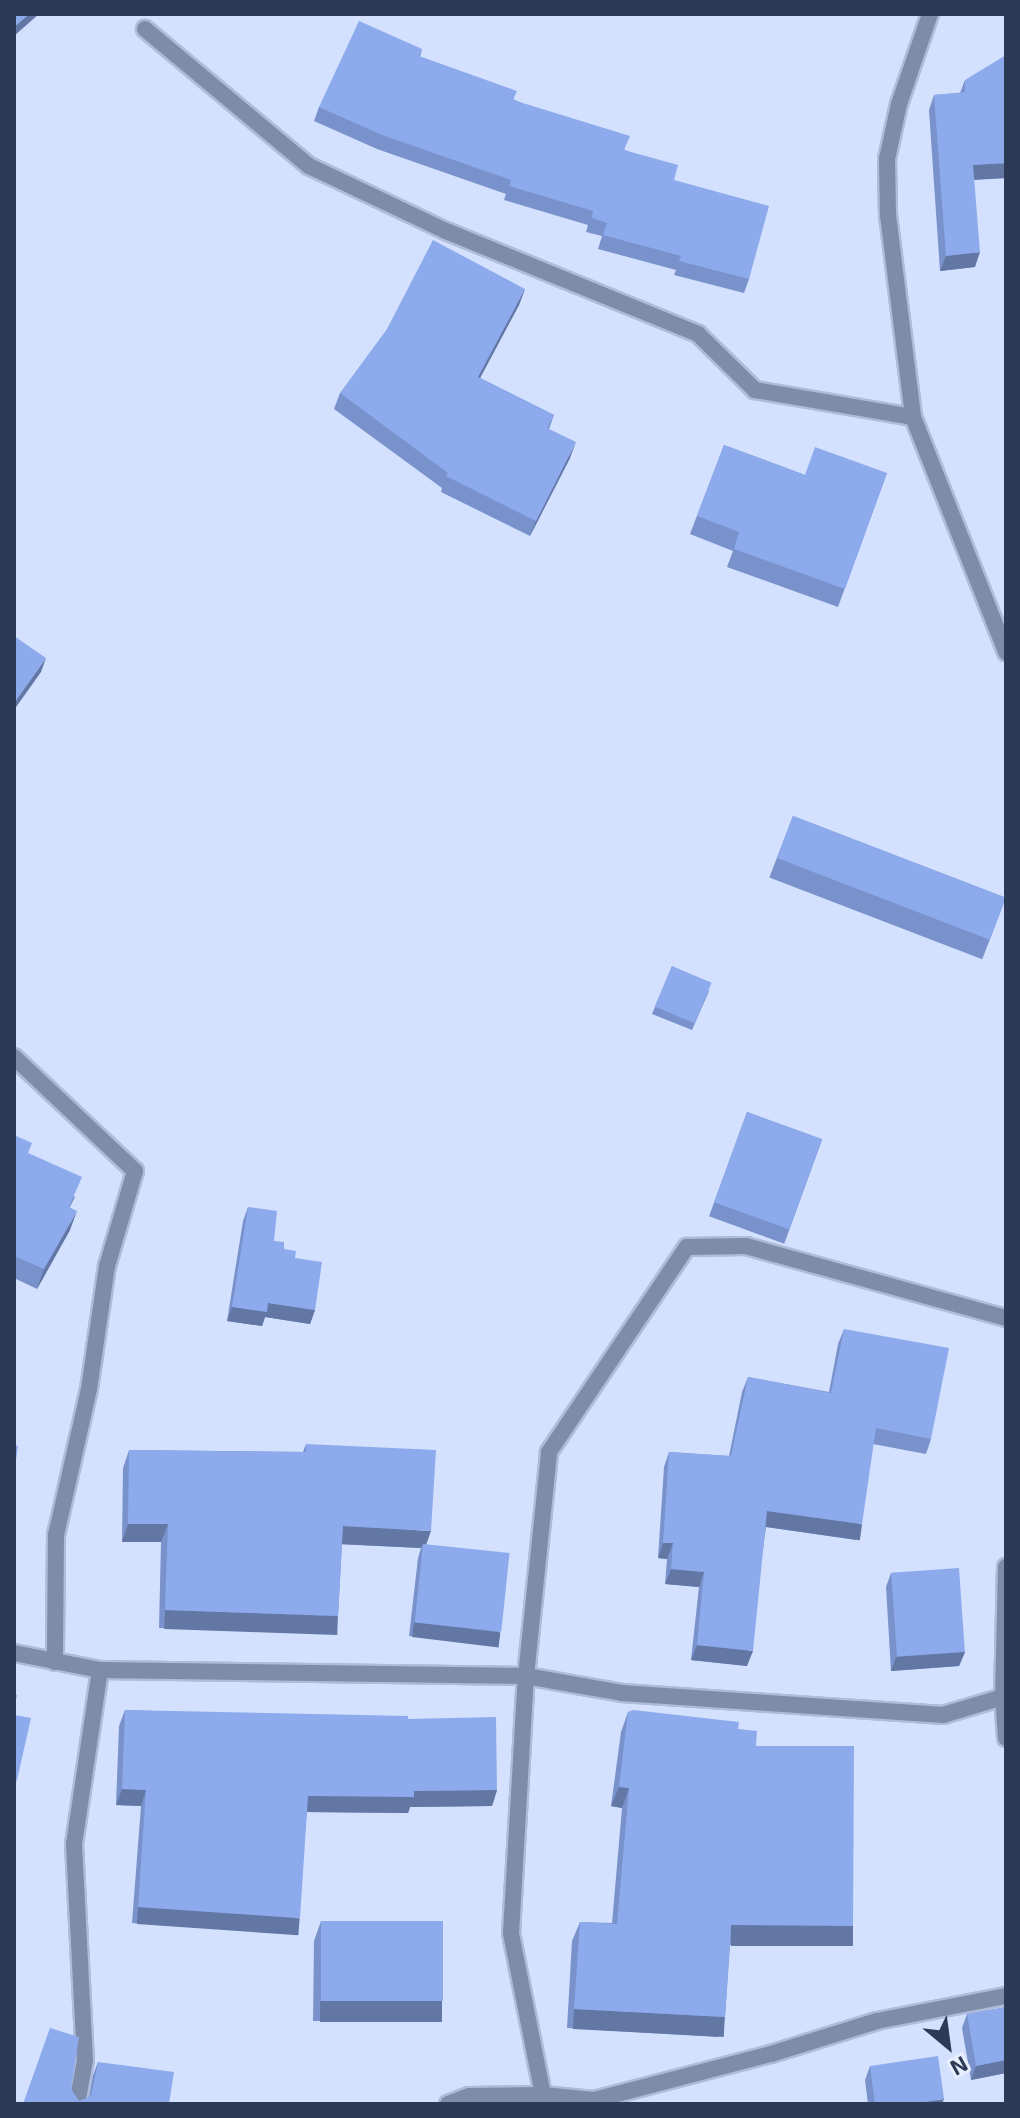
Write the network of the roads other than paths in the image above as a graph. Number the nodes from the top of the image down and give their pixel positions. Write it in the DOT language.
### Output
graph roads {
  1 [pos="930,14"];
  2 [pos="145,29"];
  3 [pos="913,417"];
  4 [pos="1006,652"];
  5 [pos="14,1057"];
  6 [pos="1006,1318"];
  7 [pos="1006,1567"];
  8 [pos="14,1653"];
  9 [pos="55,1662"];
  10 [pos="100,1670"];
  11 [pos="526,1676"];
  12 [pos="1003,1697"];
  13 [pos="1006,1738"];
  14 [pos="1006,1996"];
  15 [pos="543,2095"];
  16 [pos="77,2104"];
  17 [pos="448,2104"];
  1 -- 3 [label="street"];
  2 -- 3 [label="street"];
  3 -- 4 [label="street"];
  5 -- 9 [label="street"];
  6 -- 11 [label="street"];
  7 -- 12 [label="street"];
  8 -- 9 [label="street"];
  9 -- 10 [label="street"];
  10 -- 11 [label="street"];
  10 -- 16 [label="street"];
  11 -- 12 [label="street"];
  11 -- 15 [label="street"];
  12 -- 13 [label="street"];
  14 -- 15 [label="street"];
  15 -- 17 [label="street"];
}
